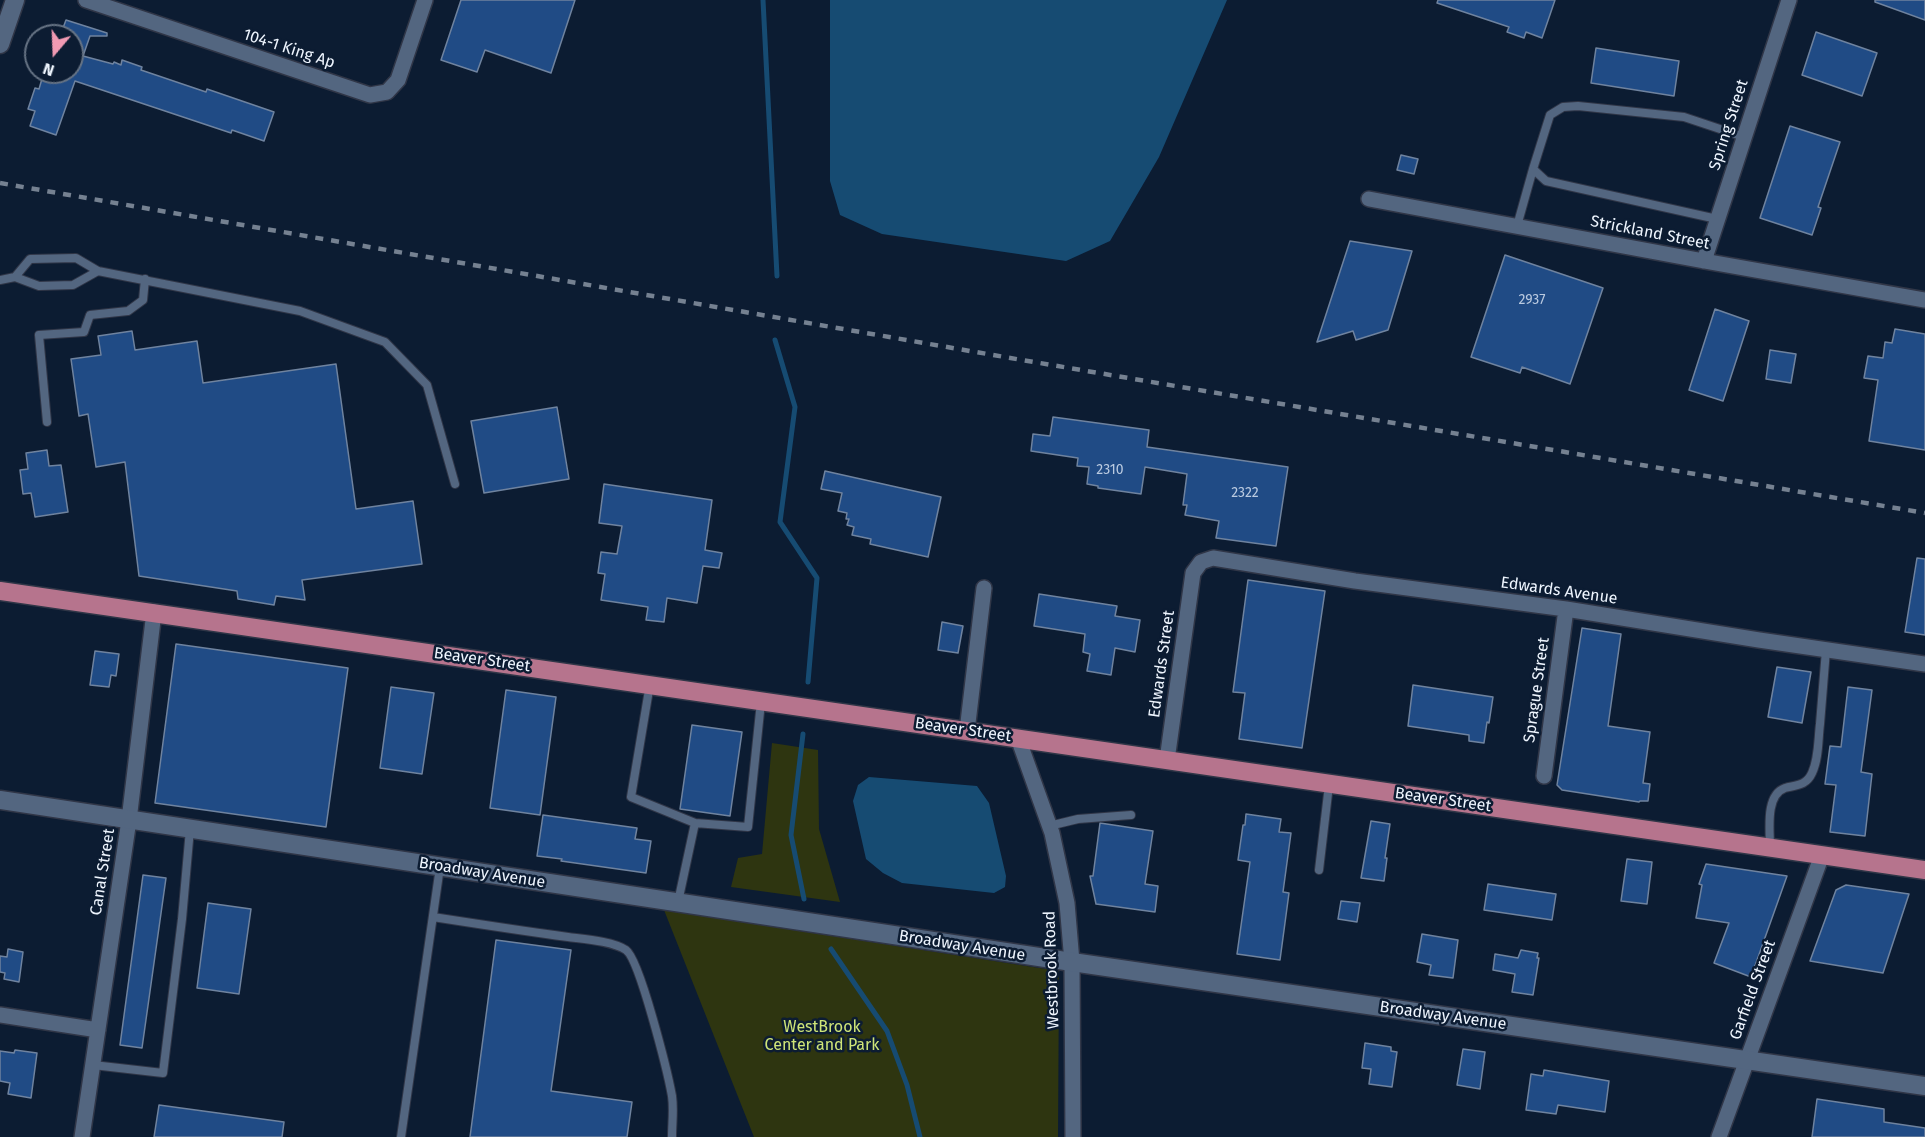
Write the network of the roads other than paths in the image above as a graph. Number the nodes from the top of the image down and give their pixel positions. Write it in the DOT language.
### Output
graph roads {
  1 [pos="15,0"];
  2 [pos="86,0"];
  3 [pos="425,0"];
  4 [pos="1789,0"];
  5 [pos="0,44"];
  6 [pos="1744,137"];
  7 [pos="1533,169"];
  8 [pos="1369,199"];
  9 [pos="1718,219"];
  10 [pos="1517,226"];
  11 [pos="1704,261"];
  12 [pos="98,271"];
  13 [pos="15,278"];
  14 [pos="145,279"];
  15 [pos="0,280"];
  16 [pos="1925,300"];
  17 [pos="48,422"];
  18 [pos="455,484"];
  19 [pos="1193,573"];
  20 [pos="984,588"];
  21 [pos="0,591"];
  22 [pos="1566,609"];
  23 [pos="154,612"];
  24 [pos="1826,650"];
  25 [pos="1925,664"];
  26 [pos="650,684"];
  27 [pos="761,701"];
  28 [pos="967,731"];
  29 [pos="1018,738"];
  30 [pos="1167,760"];
  31 [pos="1544,776"];
  32 [pos="1329,783"];
  33 [pos="0,800"];
  34 [pos="1131,815"];
  35 [pos="129,820"];
  36 [pos="695,823"];
  37 [pos="1049,826"];
  38 [pos="190,830"];
  39 [pos="1770,847"];
  40 [pos="1822,855"];
  41 [pos="440,867"];
  42 [pos="1319,870"];
  43 [pos="1925,870"];
  44 [pos="678,903"];
  45 [pos="433,917"];
  46 [pos="1072,962"];
  47 [pos="0,1015"];
  48 [pos="98,1029"];
  49 [pos="1747,1060"];
  50 [pos="93,1065"];
  51 [pos="1925,1086"];
  52 [pos="82,1137"];
  53 [pos="401,1137"];
  54 [pos="672,1137"];
  55 [pos="1073,1137"];
  56 [pos="1719,1137"];
  1 -- 5 [label="street"];
  2 -- 3 [label="street, 104-1 King Ap"];
  4 -- 6 [label="street, Spring Street"];
  6 -- 7 [label="lane"];
  6 -- 9 [label="street, Spring Street"];
  7 -- 9 [label="lane"];
  7 -- 10 [label="lane"];
  8 -- 10 [label="street, Strickland Street"];
  9 -- 11 [label="street, Spring Street"];
  10 -- 11 [label="street, Strickland Street"];
  11 -- 16 [label="street, Strickland Street"];
  12 -- 13 [label="lane"];
  12 -- 13 [label="lane"];
  12 -- 14 [label="lane"];
  13 -- 15 [label="lane"];
  14 -- 17 [label="lane"];
  14 -- 18 [label="lane"];
  19 -- 22 [label="street, Edwards Avenue"];
  19 -- 30 [label="street, Edwards Street"];
  20 -- 28 [label="street"];
  21 -- 23 [label="main road, Beaver Street"];
  22 -- 24 [label="street, Edwards Avenue"];
  22 -- 31 [label="street, Sprague Street"];
  23 -- 26 [label="main road, Beaver Street"];
  23 -- 35 [label="street, Canal Street"];
  24 -- 25 [label="street, Edwards Avenue"];
  24 -- 39 [label="lane"];
  26 -- 27 [label="main road, Beaver Street"];
  26 -- 36 [label="lane"];
  27 -- 28 [label="main road, Beaver Street"];
  27 -- 36 [label="lane"];
  28 -- 29 [label="main road, Beaver Street"];
  29 -- 30 [label="main road, Beaver Street"];
  29 -- 37 [label="street, Westbrook Road"];
  30 -- 32 [label="main road, Beaver Street"];
  32 -- 39 [label="main road, Beaver Street"];
  32 -- 42 [label="lane"];
  33 -- 35 [label="street, Broadway Avenue"];
  34 -- 37 [label="lane"];
  35 -- 38 [label="street, Broadway Avenue"];
  35 -- 48 [label="street, Canal Street"];
  36 -- 44 [label="lane"];
  37 -- 46 [label="street, Westbrook Road"];
  38 -- 41 [label="street, Broadway Avenue"];
  38 -- 50 [label="lane"];
  39 -- 40 [label="main road, Beaver Street"];
  40 -- 43 [label="main road, Beaver Street"];
  40 -- 49 [label="street, Garfield Street"];
  41 -- 44 [label="street, Broadway Avenue"];
  41 -- 45 [label="lane"];
  44 -- 46 [label="street, Broadway Avenue"];
  45 -- 53 [label="lane"];
  45 -- 54 [label="lane"];
  46 -- 49 [label="street, Broadway Avenue"];
  46 -- 55 [label="street, Westbrook Road"];
  47 -- 48 [label="street"];
  48 -- 50 [label="street, Canal Street"];
  49 -- 51 [label="street, Broadway Avenue"];
  49 -- 56 [label="street, Garfield Street"];
  50 -- 52 [label="street, Canal Street"];
}
